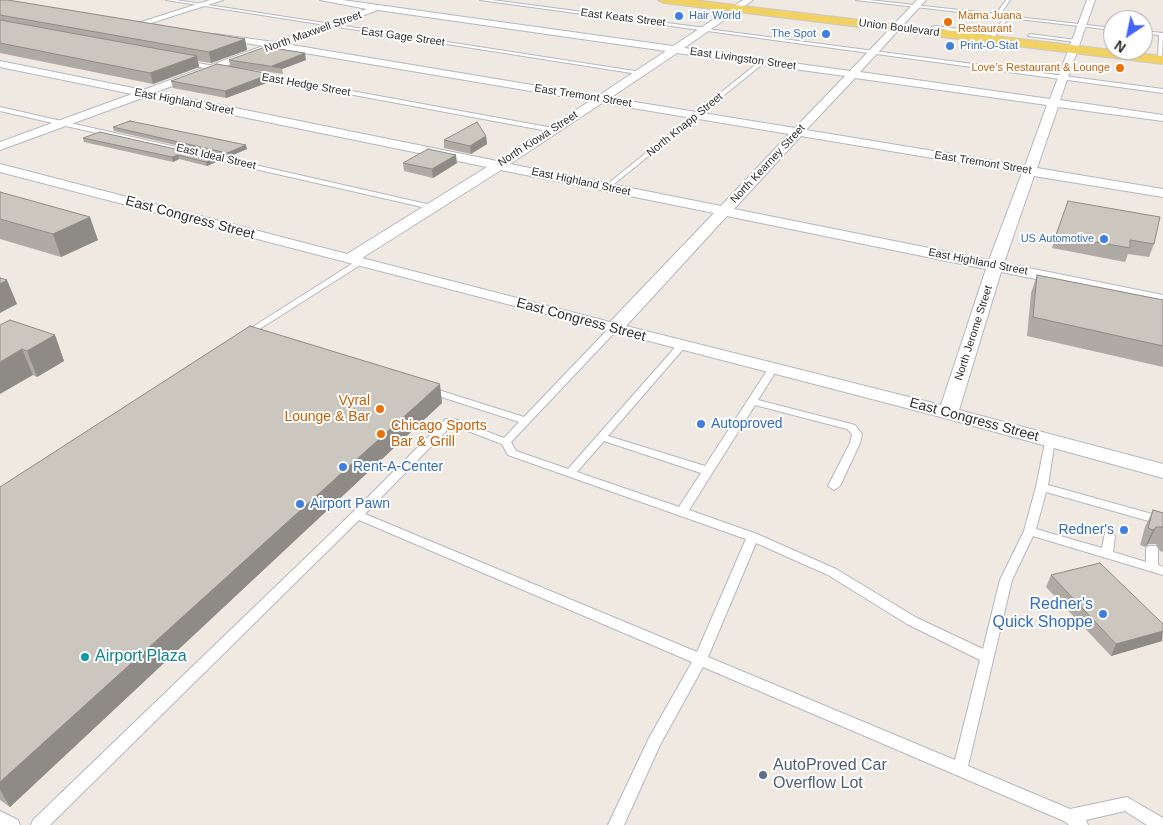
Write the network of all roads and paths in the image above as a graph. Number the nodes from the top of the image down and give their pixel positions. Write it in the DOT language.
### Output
graph roads {
  1 [pos="168,0"];
  2 [pos="219,0"];
  3 [pos="324,0"];
  4 [pos="400,0"];
  5 [pos="482,0"];
  6 [pos="664,0"];
  7 [pos="749,0"];
  8 [pos="858,0"];
  9 [pos="1008,0"];
  10 [pos="1091,0"];
  11 [pos="919,3"];
  12 [pos="201,6"];
  13 [pos="378,8"];
  14 [pos="736,9"];
  15 [pos="997,16"];
  16 [pos="1005,20"];
  17 [pos="1082,25"];
  18 [pos="330,26"];
  19 [pos="934,26"];
  20 [pos="170,28"];
  21 [pos="895,28"];
  22 [pos="1103,28"];
  23 [pos="704,30"];
  24 [pos="949,31"];
  25 [pos="209,34"];
  26 [pos="1162,34"];
  27 [pos="1030,35"];
  28 [pos="993,37"];
  29 [pos="276,45"];
  30 [pos="1075,45"];
  31 [pos="673,49"];
  32 [pos="1103,50"];
  33 [pos="872,52"];
  34 [pos="1162,60"];
  35 [pos="177,61"];
  36 [pos="762,62"];
  37 [pos="0,64"];
  38 [pos="214,68"];
  39 [pos="232,71"];
  40 [pos="638,72"];
  41 [pos="250,74"];
  42 [pos="852,74"];
  43 [pos="1063,78"];
  44 [pos="1163,91"];
  45 [pos="142,93"];
  46 [pos="599,99"];
  47 [pos="1054,103"];
  48 [pos="0,109"];
  49 [pos="697,115"];
  50 [pos="1163,118"];
  51 [pos="61,123"];
  52 [pos="554,130"];
  53 [pos="798,132"];
  54 [pos="0,146"];
  55 [pos="499,165"];
  56 [pos="8,170"];
  57 [pos="1030,170"];
  58 [pos="0,178"];
  59 [pos="607,187"];
  60 [pos="1163,193"];
  61 [pos="432,207"];
  62 [pos="724,211"];
  63 [pos="355,260"];
  64 [pos="995,266"];
  65 [pos="1163,300"];
  66 [pos="614,328"];
  67 [pos="250,330"];
  68 [pos="267,336"];
  69 [pos="235,340"];
  70 [pos="682,345"];
  71 [pos="773,368"];
  72 [pos="423,388"];
  73 [pos="752,400"];
  74 [pos="948,413"];
  75 [pos="525,421"];
  76 [pos="602,437"];
  77 [pos="1050,440"];
  78 [pos="506,442"];
  79 [pos="708,471"];
  80 [pos="1163,471"];
  81 [pos="570,473"];
  82 [pos="834,486"];
  83 [pos="1042,487"];
  84 [pos="682,512"];
  85 [pos="357,516"];
  86 [pos="1156,523"];
  87 [pos="1030,531"];
  88 [pos="1109,536"];
  89 [pos="753,537"];
  90 [pos="1152,549"];
  91 [pos="1107,555"];
  92 [pos="1157,569"];
  93 [pos="986,657"];
  94 [pos="700,660"];
  95 [pos="960,770"];
  96 [pos="0,818"];
  97 [pos="1075,820"];
  98 [pos="12,825"];
  99 [pos="39,825"];
  100 [pos="616,825"];
  101 [pos="1161,825"];
  1 -- 12 [label="lane, East Gage Street"];
  2 -- 12 [label="street"];
  3 -- 13 [label="street, East Livingston Street"];
  4 -- 13 [label="street, North Maxwell Street"];
  5 -- 23 [label="lane, East Keats Street"];
  6 -- 14 [label="main road, Union Boulevard"];
  7 -- 14 [label="street, North Kiowa Street"];
  8 -- 11 [label="lane"];
  9 -- 15 [label="lane"];
  10 -- 17 [label="street, North Jerome Street"];
  11 -- 15 [label="lane"];
  11 -- 21 [label="street, North Kearney Street"];
  12 -- 18 [label="lane, East Gage Street"];
  12 -- 20 [label="street"];
  13 -- 18 [label="street, North Maxwell Street"];
  13 -- 31 [label="street, East Livingston Street"];
  14 -- 21 [label="main road, Union Boulevard"];
  14 -- 23 [label="street, North Kiowa Street"];
  15 -- 17 [label="lane"];
  16 -- 28 [label="lane"];
  17 -- 22 [label="lane"];
  17 -- 30 [label="street, North Jerome Street"];
  18 -- 29 [label="street, North Maxwell Street"];
  18 -- 40 [label="lane, East Gage Street"];
  19 -- 24 [label="lane"];
  21 -- 24 [label="main road, Union Boulevard"];
  21 -- 33 [label="street, North Kearney Street"];
  23 -- 31 [label="street, North Kiowa Street"];
  23 -- 33 [label="lane, East Keats Street"];
  24 -- 28 [label="main road, Union Boulevard"];
  25 -- 29 [label="street, East Tremont Street"];
  26 -- 34 [label="lane"];
  27 -- 30 [label="lane"];
  28 -- 30 [label="main road, Union Boulevard"];
  29 -- 38 [label="street, North Maxwell Street"];
  29 -- 46 [label="street, East Tremont Street"];
  30 -- 32 [label="main road, Union Boulevard"];
  30 -- 43 [label="street, North Jerome Street"];
  31 -- 36 [label="street, East Livingston Street"];
  31 -- 40 [label="street, North Kiowa Street"];
  33 -- 42 [label="street, North Kearney Street"];
  33 -- 43 [label="lane, East Keats Street"];
  35 -- 38 [label="lane"];
  36 -- 42 [label="street, East Livingston Street"];
  36 -- 49 [label="lane, North Knapp Street"];
  37 -- 45 [label="street, East Highland Street"];
  38 -- 39 [label="lane"];
  38 -- 45 [label="street, North Maxwell Street"];
  40 -- 46 [label="street, North Kiowa Street"];
  41 -- 52 [label="lane, East Hedge Street"];
  42 -- 47 [label="street, East Livingston Street"];
  42 -- 53 [label="street, North Kearney Street"];
  43 -- 44 [label="lane"];
  43 -- 47 [label="street, North Jerome Street"];
  45 -- 51 [label="street, North Maxwell Street"];
  45 -- 55 [label="street, East Highland Street"];
  46 -- 49 [label="street, East Tremont Street"];
  46 -- 52 [label="street, North Kiowa Street"];
  47 -- 50 [label="street, East Livingston Street"];
  47 -- 57 [label="street, North Jerome Street"];
  48 -- 51 [label="lane, East Ideal Street"];
  49 -- 53 [label="street, East Tremont Street"];
  49 -- 59 [label="lane, North Knapp Street"];
  51 -- 54 [label="street, North Maxwell Street"];
  51 -- 61 [label="lane, East Ideal Street"];
  52 -- 55 [label="street, North Kiowa Street"];
  53 -- 57 [label="street, East Tremont Street"];
  53 -- 62 [label="street, North Kearney Street"];
  55 -- 59 [label="street, East Highland Street"];
  55 -- 61 [label="street, North Kiowa Street"];
  56 -- 58 [label="street"];
  56 -- 63 [label="street, East Congress Street"];
  57 -- 60 [label="street, East Tremont Street"];
  57 -- 64 [label="street, North Jerome Street"];
  59 -- 62 [label="street, East Highland Street"];
  61 -- 63 [label="street, North Kiowa Street"];
  62 -- 64 [label="street, East Highland Street"];
  62 -- 66 [label="street, North Kearney Street"];
  63 -- 66 [label="street, East Congress Street"];
  63 -- 67 [label="lane"];
  64 -- 65 [label="street, East Highland Street"];
  64 -- 74 [label="street, North Jerome Street"];
  66 -- 70 [label="street, East Congress Street"];
  66 -- 75 [label="lane"];
  67 -- 68 [label="lane"];
  67 -- 69 [label="lane"];
  70 -- 71 [label="street, East Congress Street"];
  70 -- 76 [label="lane"];
  71 -- 73 [label="lane"];
  71 -- 74 [label="street, East Congress Street"];
  72 -- 75 [label="lane"];
  73 -- 79 [label="lane"];
  73 -- 82 [label="lane"];
  74 -- 77 [label="street, East Congress Street"];
  75 -- 78 [label="lane"];
  76 -- 79 [label="lane"];
  76 -- 81 [label="lane"];
  77 -- 80 [label="street, East Congress Street"];
  77 -- 83 [label="lane"];
  78 -- 81 [label="lane"];
  78 -- 85 [label="lane"];
  79 -- 84 [label="lane"];
  81 -- 84 [label="lane"];
  83 -- 86 [label="lane"];
  83 -- 87 [label="lane"];
  84 -- 89 [label="lane"];
  85 -- 94 [label="lane"];
  85 -- 99 [label="lane"];
  87 -- 91 [label="lane"];
  87 -- 93 [label="lane"];
  88 -- 91 [label="lane"];
  89 -- 93 [label="lane"];
  89 -- 94 [label="lane"];
  90 -- 92 [label="lane"];
  91 -- 92 [label="lane"];
  93 -- 95 [label="lane"];
  94 -- 95 [label="lane"];
  94 -- 100 [label="lane"];
  95 -- 97 [label="lane"];
  96 -- 98 [label="lane"];
  97 -- 101 [label="lane"];
}
